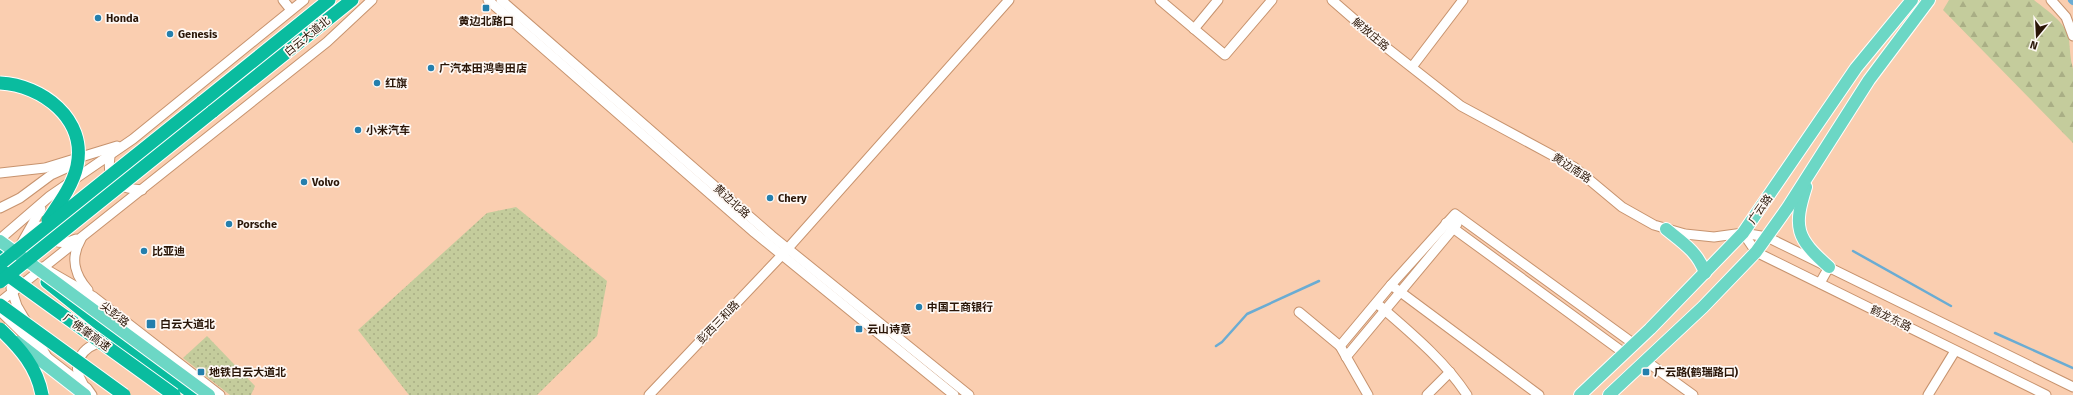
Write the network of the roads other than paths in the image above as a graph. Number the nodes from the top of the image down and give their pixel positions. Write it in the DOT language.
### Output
graph roads {
  1 [pos="283,0"];
  2 [pos="304,0"];
  3 [pos="329,0"];
  4 [pos="352,0"];
  5 [pos="372,0"];
  6 [pos="488,0"];
  7 [pos="501,0"];
  8 [pos="1009,0"];
  9 [pos="1218,0"];
  10 [pos="1272,0"];
  11 [pos="1332,0"];
  12 [pos="1463,0"];
  13 [pos="1912,0"];
  14 [pos="1929,0"];
  15 [pos="2051,0"];
  16 [pos="1163,1"];
  17 [pos="291,10"];
  18 [pos="1194,29"];
  19 [pos="2073,36"];
  20 [pos="1412,67"];
  21 [pos="0,83"];
  22 [pos="108,153"];
  23 [pos="1794,160"];
  24 [pos="1811,171"];
  25 [pos="0,173"];
  26 [pos="142,190"];
  27 [pos="50,196"];
  28 [pos="0,208"];
  29 [pos="1450,226"];
  30 [pos="1666,228"];
  31 [pos="1743,233"];
  32 [pos="34,236"];
  33 [pos="83,236"];
  34 [pos="1767,237"];
  35 [pos="0,240"];
  36 [pos="0,250"];
  37 [pos="784,252"];
  38 [pos="1756,252"];
  39 [pos="0,264"];
  40 [pos="1829,267"];
  41 [pos="0,270"];
  42 [pos="1705,273"];
  43 [pos="0,282"];
  44 [pos="1820,283"];
  45 [pos="1391,285"];
  46 [pos="1400,292"];
  47 [pos="94,298"];
  48 [pos="0,302"];
  49 [pos="1376,303"];
  50 [pos="0,305"];
  51 [pos="0,311"];
  52 [pos="1299,312"];
  53 [pos="0,329"];
  54 [pos="1650,329"];
  55 [pos="0,332"];
  56 [pos="1668,340"];
  57 [pos="1634,344"];
  58 [pos="1340,346"];
  59 [pos="135,351"];
  60 [pos="1955,351"];
  61 [pos="1624,353"];
  62 [pos="47,357"];
  63 [pos="1346,357"];
  64 [pos="1646,361"];
  65 [pos="1450,372"];
  66 [pos="2073,388"];
  67 [pos="88,393"];
  68 [pos="42,395"];
  69 [pos="96,395"];
  70 [pos="124,395"];
  71 [pos="174,395"];
  72 [pos="195,395"];
  73 [pos="209,395"];
  74 [pos="220,395"];
  75 [pos="649,395"];
  76 [pos="954,395"];
  77 [pos="969,395"];
  78 [pos="1368,395"];
  79 [pos="1427,395"];
  80 [pos="1467,395"];
  81 [pos="1539,395"];
  82 [pos="1580,395"];
  83 [pos="1609,395"];
  84 [pos="1693,395"];
  85 [pos="1928,395"];
  86 [pos="2046,395"];
  1 -- 17 [label="street"];
  2 -- 17 [label="street"];
  3 -- 32 [label="highway, 白云大道北, bridge"];
  4 -- 43 [label="highway, 白云大道北, bridge"];
  5 -- 26 [label="street"];
  6 -- 37 [label="street, 黄边北路"];
  7 -- 37 [label="street, 黄边北路"];
  8 -- 37 [label="street, 彭西三和路"];
  9 -- 18 [label="street"];
  10 -- 18 [label="street"];
  11 -- 20 [label="street, 解放庄路"];
  12 -- 20 [label="street"];
  13 -- 23 [label="main road, 广云路"];
  14 -- 24 [label="main road, 广云路"];
  15 -- 19 [label="street"];
  16 -- 18 [label="street"];
  17 -- 22 [label="street"];
  20 -- 30 [label="street, 黄边南路"];
  21 -- 32 [label="highway, bridge"];
  22 -- 25 [label="street"];
  22 -- 26 [label="street"];
  22 -- 27 [label="street"];
  22 -- 28 [label="street"];
  23 -- 24 [label="main road"];
  23 -- 31 [label="main road, 广云路"];
  24 -- 34 [label="main road, 广云路"];
  24 -- 40 [label="main road"];
  26 -- 33 [label="street"];
  27 -- 33 [label="street"];
  27 -- 35 [label="street"];
  27 -- 62 [label="street"];
  29 -- 45 [label="street"];
  29 -- 46 [label="street"];
  29 -- 57 [label="street"];
  29 -- 61 [label="street"];
  30 -- 31 [label="street, 黄边南路"];
  30 -- 42 [label="main road"];
  31 -- 34 [label="street, 黄边南路"];
  31 -- 38 [label="street, 鹤龙东路"];
  31 -- 42 [label="main road, 广云路"];
  32 -- 39 [label="highway, 白云大道北, bridge"];
  33 -- 47 [label="street"];
  33 -- 48 [label="street"];
  34 -- 38 [label="main road, 广云路"];
  34 -- 40 [label="street, 鹤龙东路"];
  35 -- 73 [label="main road, bridge"];
  36 -- 47 [label="street, 尖彭路"];
  36 -- 59 [label="highway"];
  37 -- 75 [label="street, 彭西三和路"];
  37 -- 76 [label="street, 黄边北路"];
  37 -- 77 [label="street, 黄边北路"];
  38 -- 44 [label="street, 鹤龙东路"];
  38 -- 56 [label="main road, 广云路"];
  40 -- 44 [label="street"];
  40 -- 66 [label="street, 鹤龙东路"];
  41 -- 71 [label="highway, 广佛肇高速, bridge"];
  42 -- 54 [label="main road, 广云路"];
  44 -- 60 [label="street, 鹤龙东路"];
  45 -- 46 [label="street"];
  45 -- 49 [label="street"];
  46 -- 63 [label="street"];
  46 -- 81 [label="street"];
  47 -- 74 [label="street, 尖彭路"];
  49 -- 58 [label="street"];
  49 -- 65 [label="street"];
  50 -- 70 [label="highway, bridge"];
  51 -- 62 [label="street"];
  52 -- 58 [label="street"];
  53 -- 67 [label="main road, bridge"];
  53 -- 68 [label="highway, bridge"];
  54 -- 56 [label="main road"];
  54 -- 57 [label="main road, 广云路"];
  55 -- 62 [label="street"];
  56 -- 64 [label="main road, 广云路"];
  57 -- 61 [label="main road, 广云路"];
  58 -- 63 [label="street"];
  59 -- 67 [label="street"];
  59 -- 72 [label="highway"];
  60 -- 85 [label="street"];
  60 -- 86 [label="street, 鹤龙东路"];
  61 -- 82 [label="main road, 广云路"];
  62 -- 67 [label="street"];
  63 -- 78 [label="street"];
  64 -- 83 [label="main road, 广云路"];
  64 -- 84 [label="street"];
  65 -- 79 [label="street"];
  65 -- 80 [label="street"];
  67 -- 69 [label="street"];
}
